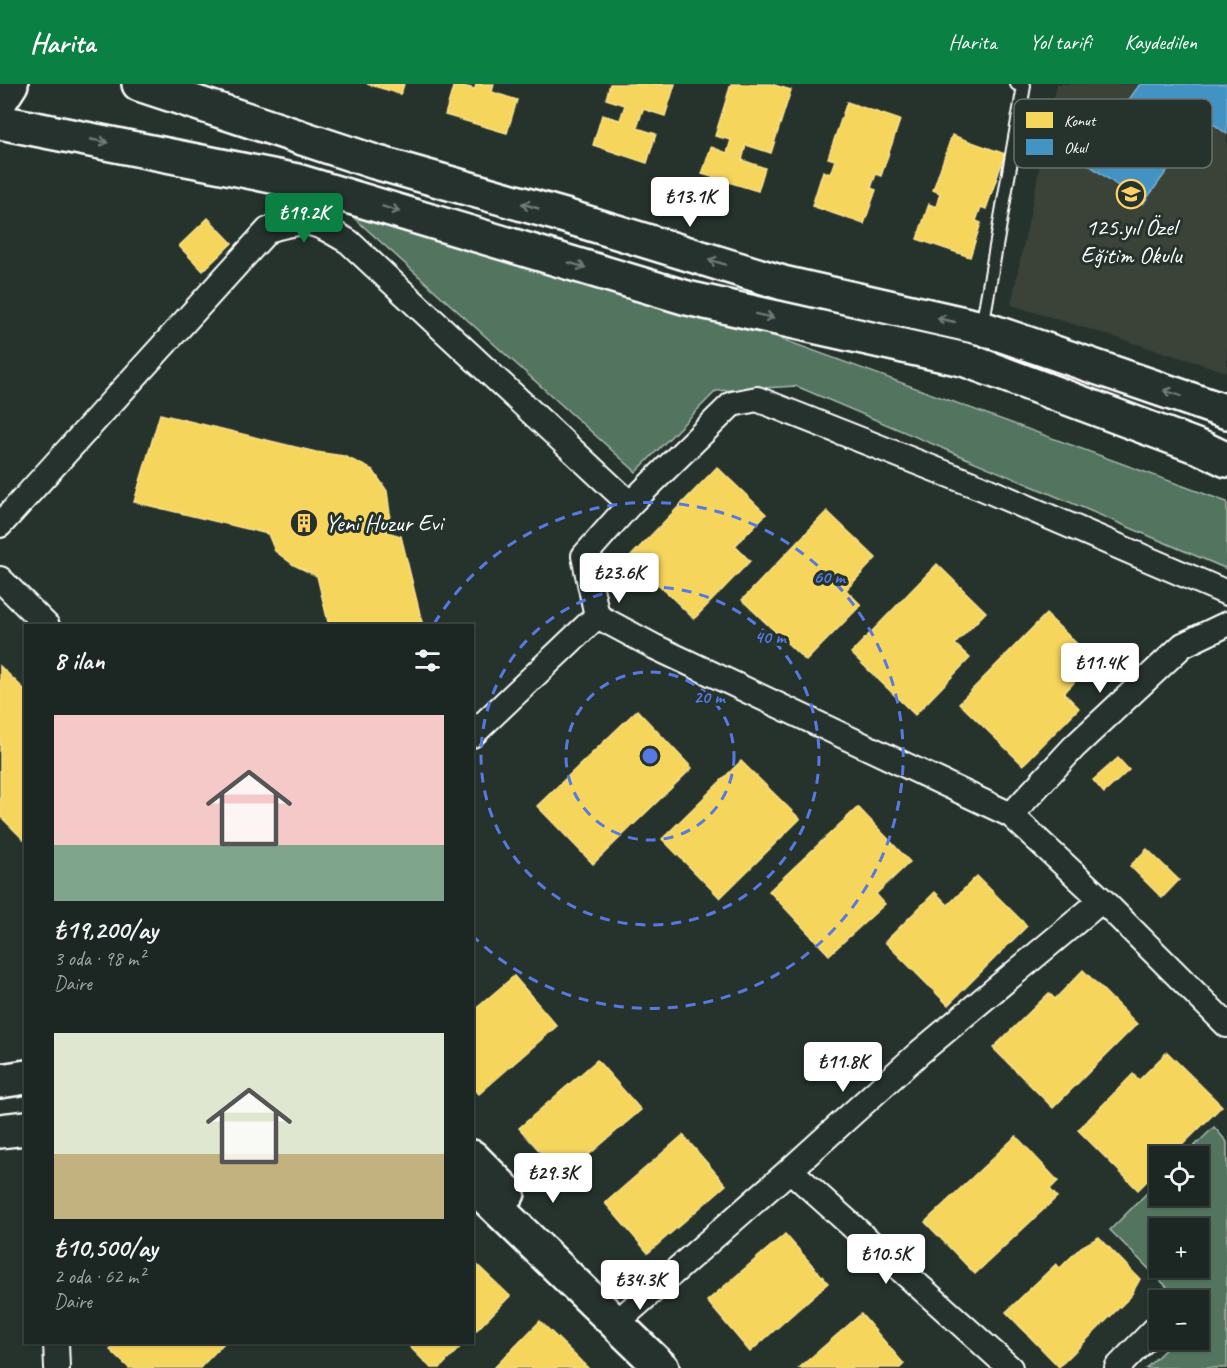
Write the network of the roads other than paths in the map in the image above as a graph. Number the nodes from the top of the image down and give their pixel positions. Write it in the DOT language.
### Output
graph roads {
  1 [pos="11,84"];
  2 [pos="139,84"];
  3 [pos="1017,84"];
  4 [pos="1022,99"];
  5 [pos="0,101"];
  6 [pos="0,122"];
  7 [pos="48,131"];
  8 [pos="0,133"];
  9 [pos="1014,144"];
  10 [pos="982,328"];
  11 [pos="1227,412"];
  12 [pos="1227,460"];
  13 [pos="630,504"];
  14 [pos="0,525"];
  15 [pos="0,579"];
  16 [pos="1227,593"];
  17 [pos="597,616"];
  18 [pos="45,624"];
  19 [pos="1227,624"];
  20 [pos="474,733"];
  21 [pos="1011,814"];
  22 [pos="1102,900"];
  23 [pos="1227,1025"];
  24 [pos="24,1077"];
  25 [pos="0,1081"];
  26 [pos="24,1128"];
  27 [pos="0,1131"];
  28 [pos="474,1158"];
  29 [pos="790,1170"];
  30 [pos="474,1186"];
  31 [pos="583,1292"];
  32 [pos="616,1323"];
  33 [pos="1149,1335"];
  34 [pos="56,1344"];
  35 [pos="650,1364"];
  36 [pos="57,1368"];
  37 [pos="1010,1368"];
  38 [pos="1117,1368"];
  1 -- 5 [label="main road"];
  10 -- 2 [label="main road, one-way"];
  3 -- 4 [label="lane"];
  6 -- 7 [label="main road"];
  7 -- 8 [label="main road"];
  7 -- 12 [label="main road, one-way"];
  9 -- 10 [label="lane"];
  11 -- 10 [label="main road, one-way"];
  13 -- 14 [label="street"];
  13 -- 16 [label="street"];
  13 -- 17 [label="street"];
  15 -- 18 [label="street"];
  17 -- 20 [label="street"];
  17 -- 21 [label="street"];
  19 -- 21 [label="street"];
  21 -- 22 [label="street"];
  22 -- 23 [label="street"];
  22 -- 29 [label="street"];
  24 -- 25 [label="main road"];
  26 -- 27 [label="main road"];
  28 -- 31 [label="main road"];
  29 -- 32 [label="street"];
  29 -- 37 [label="street"];
  30 -- 31 [label="main road"];
  31 -- 32 [label="main road"];
  32 -- 35 [label="main road"];
  33 -- 38 [label="street"];
  34 -- 36 [label="street"];
}
